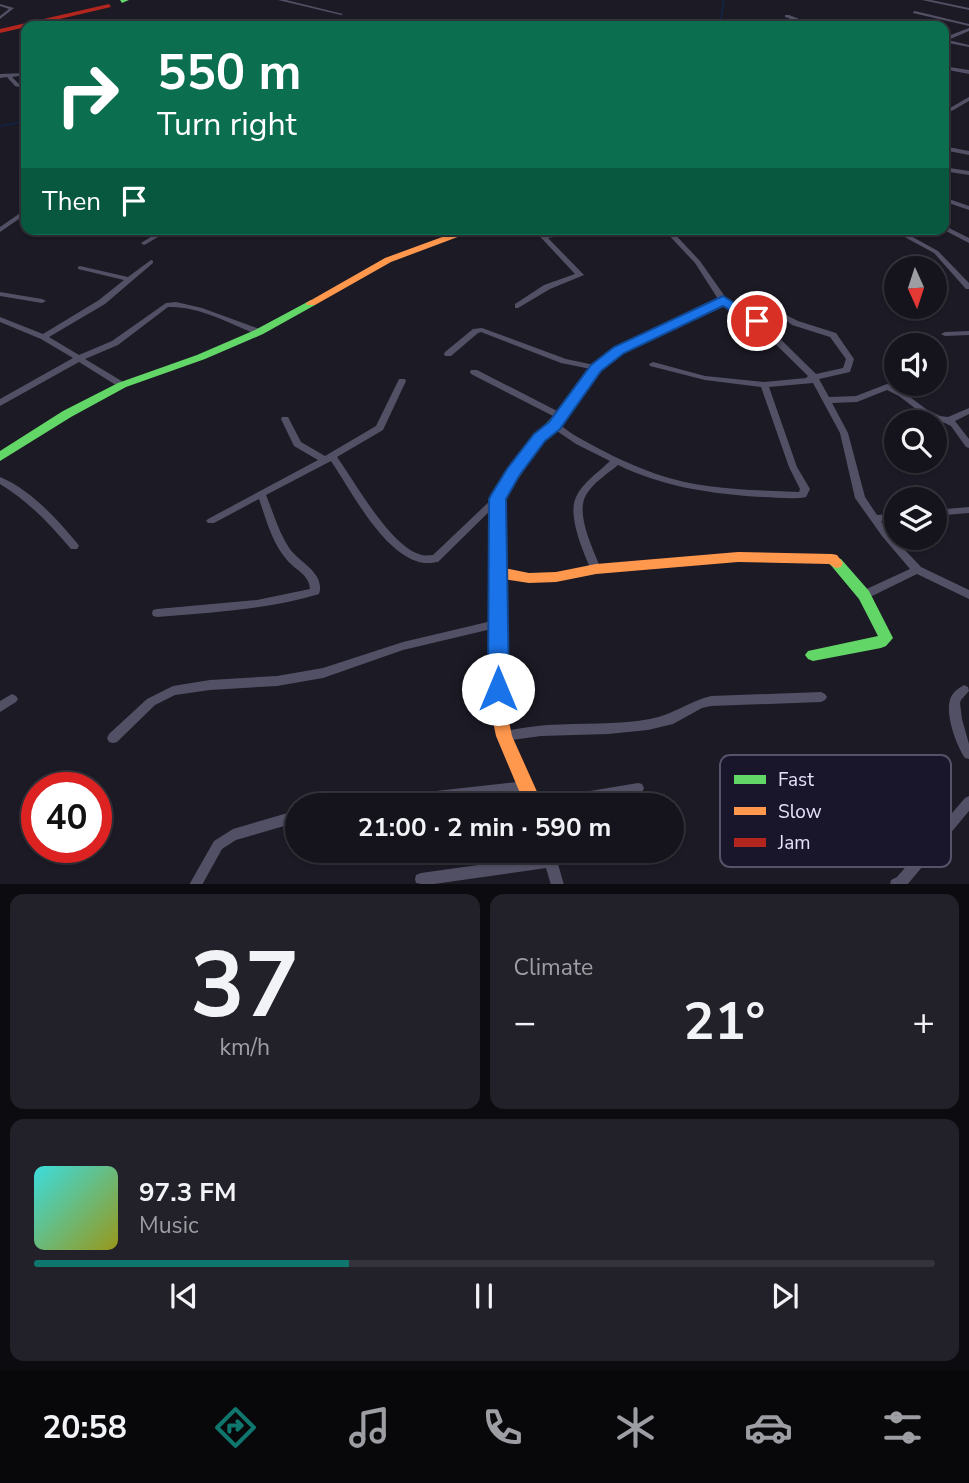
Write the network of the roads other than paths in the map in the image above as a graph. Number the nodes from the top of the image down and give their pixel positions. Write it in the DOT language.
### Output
graph roads {
  1 [pos="280,0"];
  2 [pos="924,0"];
  3 [pos="106,3"];
  4 [pos="0,5"];
  5 [pos="969,9"];
  6 [pos="915,12"];
  7 [pos="341,14"];
  8 [pos="787,16"];
  9 [pos="0,21"];
  10 [pos="35,21"];
  11 [pos="800,21"];
  12 [pos="944,21"];
  13 [pos="949,23"];
  14 [pos="21,25"];
  15 [pos="969,29"];
  16 [pos="0,30"];
  17 [pos="949,37"];
  18 [pos="949,41"];
  19 [pos="969,46"];
  20 [pos="949,68"];
  21 [pos="969,72"];
  22 [pos="21,75"];
  23 [pos="0,76"];
  24 [pos="10,77"];
  25 [pos="21,86"];
  26 [pos="969,99"];
  27 [pos="949,111"];
  28 [pos="949,149"];
  29 [pos="969,153"];
  30 [pos="949,170"];
  31 [pos="969,173"];
  32 [pos="949,202"];
  33 [pos="969,208"];
  34 [pos="21,215"];
  35 [pos="0,219"];
  36 [pos="14,220"];
  37 [pos="0,230"];
  38 [pos="949,230"];
  39 [pos="158,235"];
  40 [pos="454,235"];
  41 [pos="555,235"];
  42 [pos="672,235"];
  43 [pos="904,235"];
  44 [pos="543,237"];
  45 [pos="969,241"];
  46 [pos="144,243"];
  47 [pos="151,262"];
  48 [pos="80,268"];
  49 [pos="127,279"];
  50 [pos="969,287"];
  51 [pos="0,293"];
  52 [pos="723,300"];
  53 [pos="42,301"];
  54 [pos="517,306"];
  55 [pos="786,317"];
  56 [pos="0,319"];
  57 [pos="259,332"];
  58 [pos="969,333"];
  59 [pos="947,334"];
  60 [pos="44,337"];
  61 [pos="449,354"];
  62 [pos="80,358"];
  63 [pos="653,364"];
  64 [pos="596,368"];
  65 [pos="474,372"];
  66 [pos="812,378"];
  67 [pos="402,381"];
  68 [pos="764,384"];
  69 [pos="122,385"];
  70 [pos="829,400"];
  71 [pos="0,403"];
  72 [pos="923,410"];
  73 [pos="969,411"];
  74 [pos="285,419"];
  75 [pos="947,420"];
  76 [pos="557,421"];
  77 [pos="969,445"];
  78 [pos="0,457"];
  79 [pos="329,458"];
  80 [pos="615,461"];
  81 [pos="0,480"];
  82 [pos="262,496"];
  83 [pos="497,499"];
  84 [pos="969,510"];
  85 [pos="947,512"];
  86 [pos="875,518"];
  87 [pos="884,518"];
  88 [pos="211,521"];
  89 [pos="74,546"];
  90 [pos="596,569"];
  91 [pos="917,570"];
  92 [pos="498,572"];
  93 [pos="864,594"];
  94 [pos="969,595"];
  95 [pos="157,612"];
  96 [pos="496,624"];
  97 [pos="813,655"];
  98 [pos="964,690"];
  99 [pos="821,697"];
  100 [pos="12,699"];
  101 [pos="0,707"];
  102 [pos="504,737"];
  103 [pos="113,738"];
  104 [pos="969,754"];
  105 [pos="525,786"];
  106 [pos="638,788"];
  107 [pos="466,793"];
  108 [pos="528,793"];
  109 [pos="610,793"];
  110 [pos="969,802"];
  111 [pos="285,820"];
  112 [pos="951,823"];
  113 [pos="508,863"];
  114 [pos="550,863"];
  115 [pos="914,867"];
  116 [pos="421,878"];
  117 [pos="195,884"];
  118 [pos="558,884"];
  119 [pos="896,884"];
  1 -- 7 [label="street"];
  2 -- 5 [label="street"];
  3 -- 9 [label="main road"];
  3 -- 10 [label="main road"];
  4 -- 9 [label="street"];
  6 -- 12 [label="street"];
  8 -- 11 [label="street"];
  13 -- 15 [label="street"];
  14 -- 16 [label="main road"];
  15 -- 17 [label="street"];
  18 -- 19 [label="street"];
  20 -- 21 [label="street"];
  22 -- 24 [label="street"];
  23 -- 24 [label="street"];
  24 -- 25 [label="street"];
  26 -- 27 [label="street"];
  28 -- 29 [label="street"];
  30 -- 31 [label="street"];
  32 -- 33 [label="street"];
  34 -- 36 [label="street"];
  35 -- 36 [label="street"];
  36 -- 37 [label="street"];
  38 -- 45 [label="street"];
  39 -- 46 [label="street"];
  40 -- 57 [label="main road"];
  41 -- 44 [label="street"];
  42 -- 52 [label="street"];
  43 -- 50 [label="street"];
  44 -- 54 [label="street"];
  47 -- 49 [label="street"];
  48 -- 49 [label="street"];
  49 -- 60 [label="street"];
  51 -- 53 [label="street"];
  52 -- 64 [label="main road"];
  52 -- 66 [label="street"];
  55 -- 66 [label="street"];
  56 -- 60 [label="street"];
  57 -- 62 [label="street"];
  57 -- 69 [label="main road"];
  58 -- 59 [label="street"];
  60 -- 62 [label="street"];
  61 -- 64 [label="street"];
  62 -- 69 [label="street"];
  62 -- 71 [label="street"];
  63 -- 68 [label="street"];
  64 -- 76 [label="main road"];
  65 -- 76 [label="street"];
  66 -- 68 [label="street"];
  66 -- 70 [label="street"];
  67 -- 79 [label="street"];
  68 -- 80 [label="street"];
  69 -- 78 [label="main road"];
  70 -- 72 [label="street"];
  70 -- 86 [label="street"];
  73 -- 75 [label="street"];
  74 -- 79 [label="street"];
  75 -- 77 [label="street"];
  76 -- 80 [label="street"];
  76 -- 83 [label="main road"];
  79 -- 82 [label="street"];
  79 -- 83 [label="street"];
  80 -- 90 [label="street"];
  81 -- 89 [label="street"];
  82 -- 88 [label="street"];
  82 -- 95 [label="street"];
  83 -- 92 [label="main road"];
  84 -- 85 [label="street"];
  86 -- 87 [label="street"];
  86 -- 91 [label="street"];
  90 -- 92 [label="main road"];
  90 -- 93 [label="main road"];
  91 -- 93 [label="street"];
  91 -- 94 [label="street"];
  92 -- 96 [label="main road"];
  93 -- 97 [label="main road"];
  96 -- 102 [label="main road"];
  96 -- 103 [label="street"];
  98 -- 104 [label="street"];
  99 -- 102 [label="street"];
  100 -- 101 [label="street"];
  102 -- 105 [label="main road"];
  105 -- 107 [label="street"];
  105 -- 108 [label="main road"];
  106 -- 109 [label="street"];
  110 -- 112 [label="street"];
  111 -- 117 [label="street"];
  113 -- 116 [label="street"];
  114 -- 118 [label="street"];
  115 -- 119 [label="street"];
}
